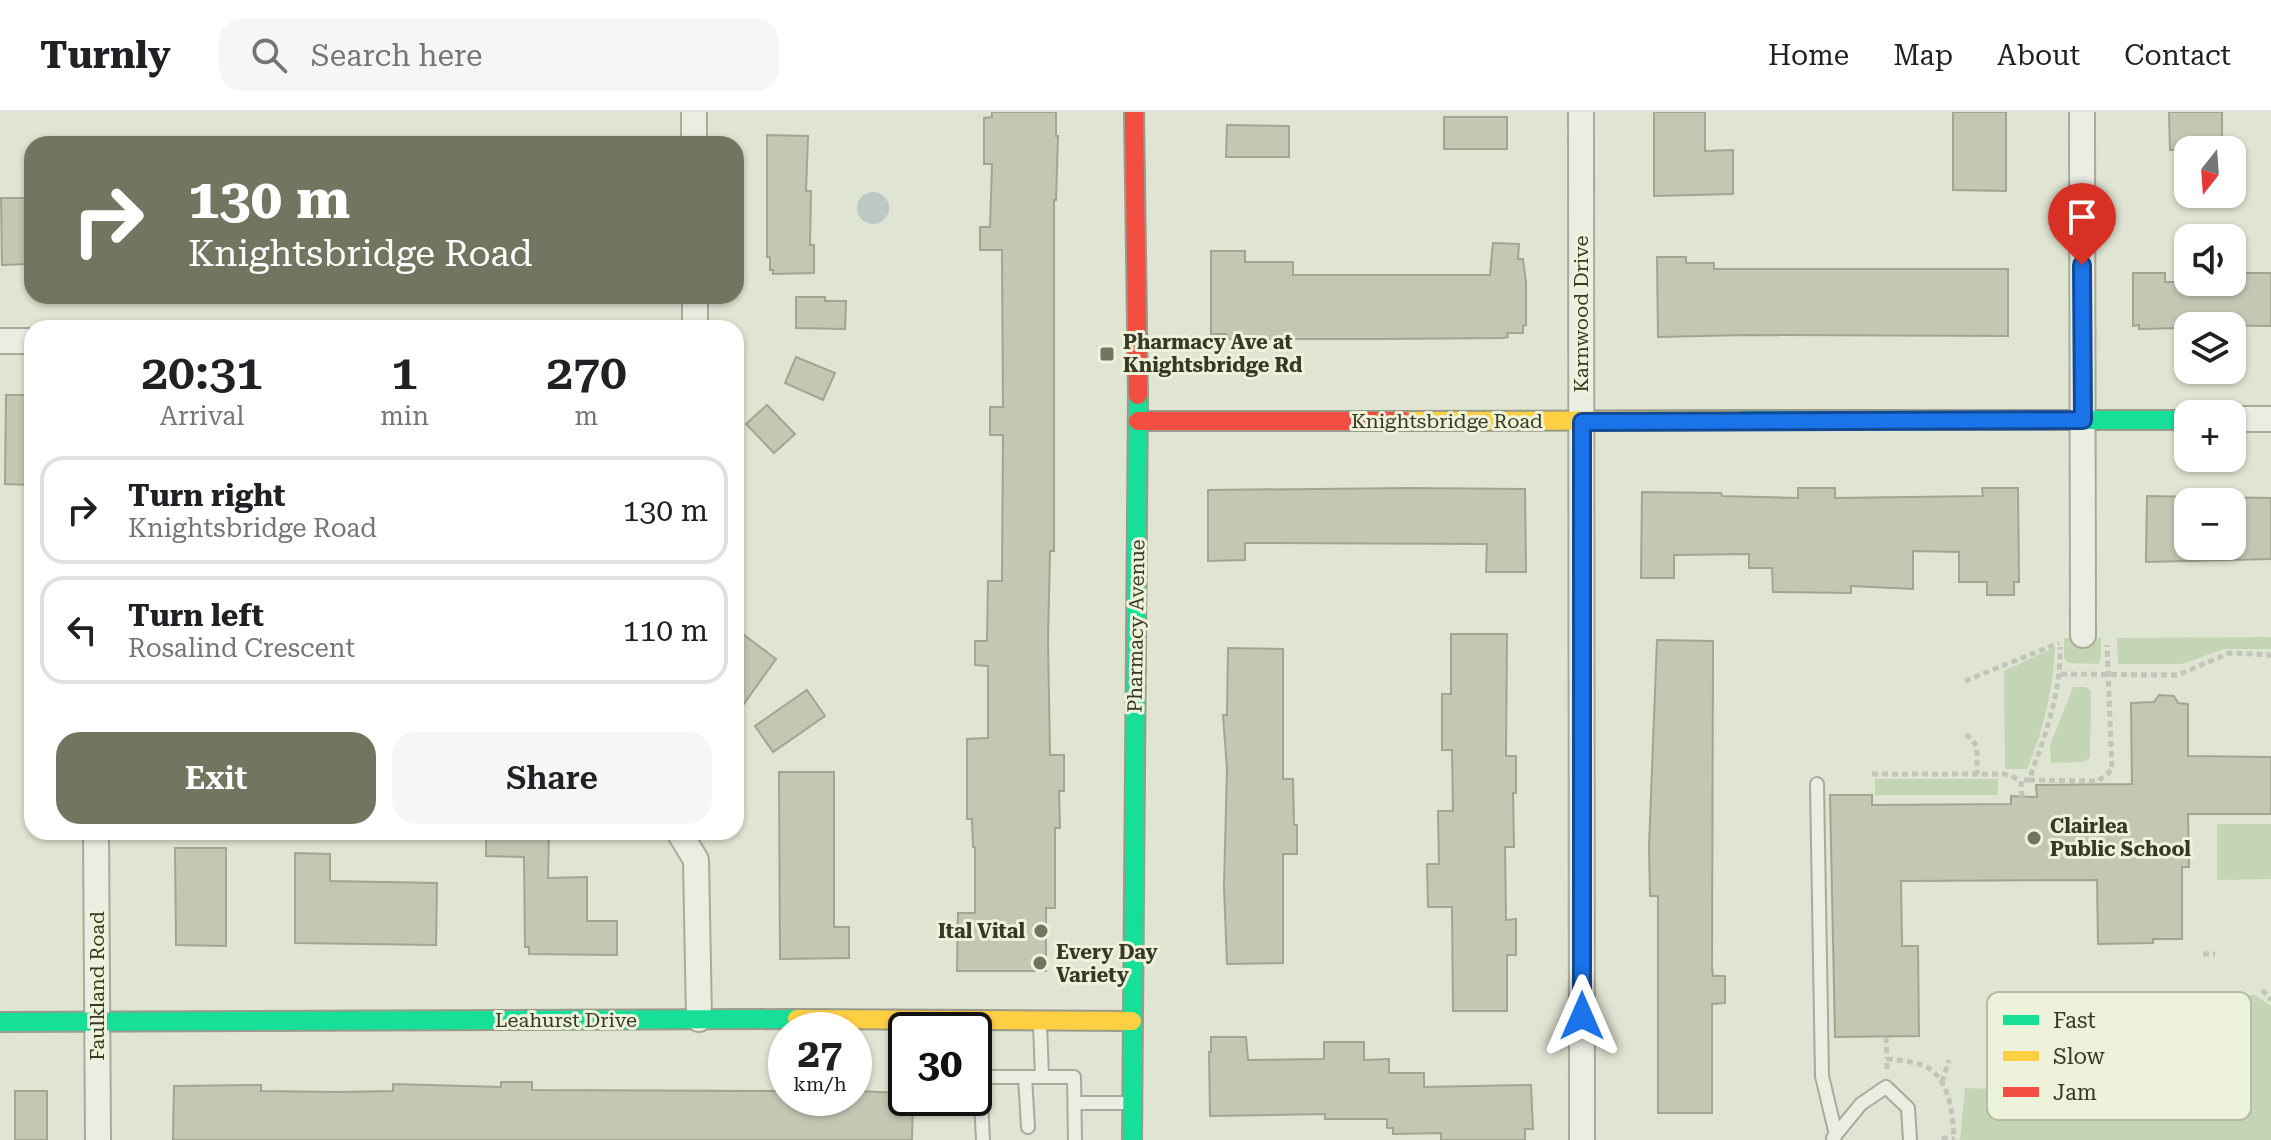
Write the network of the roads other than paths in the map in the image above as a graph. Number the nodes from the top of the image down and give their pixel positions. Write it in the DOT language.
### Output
graph roads {
  1 [pos="694,112"];
  2 [pos="1134,112"];
  3 [pos="1581,112"];
  4 [pos="2082,112"];
  5 [pos="694,136"];
  6 [pos="0,341"];
  7 [pos="24,341"];
  8 [pos="2246,419"];
  9 [pos="2271,419"];
  10 [pos="2083,420"];
  11 [pos="2174,420"];
  12 [pos="1138,421"];
  13 [pos="1582,422"];
  14 [pos="2078,637"];
  15 [pos="1817,784"];
  16 [pos="96,840"];
  17 [pos="684,840"];
  18 [pos="699,1019"];
  19 [pos="888,1021"];
  20 [pos="1132,1021"];
  21 [pos="0,1022"];
  22 [pos="97,1022"];
  23 [pos="992,1022"];
  24 [pos="1040,1022"];
  25 [pos="992,1077"];
  26 [pos="1025,1077"];
  27 [pos="1042,1077"];
  28 [pos="1075,1103"];
  29 [pos="1132,1103"];
  30 [pos="982,1116"];
  31 [pos="1028,1127"];
  32 [pos="1833,1137"];
  33 [pos="98,1140"];
  34 [pos="983,1140"];
  35 [pos="1075,1140"];
  36 [pos="1132,1140"];
  37 [pos="1582,1140"];
  38 [pos="1910,1140"];
  1 -- 5 [label="street"];
  2 -- 12 [label="street, Pharmacy Avenue"];
  3 -- 13 [label="street, Karnwood Drive"];
  4 -- 10 [label="street"];
  6 -- 7 [label="street"];
  8 -- 9 [label="street"];
  10 -- 11 [label="street, Knightsbridge Road"];
  10 -- 13 [label="street, Knightsbridge Road"];
  10 -- 14 [label="street"];
  12 -- 13 [label="street, Knightsbridge Road"];
  12 -- 20 [label="street, Pharmacy Avenue"];
  13 -- 37 [label="street, Karnwood Drive"];
  15 -- 32 [label="lane"];
  16 -- 22 [label="street, Faulkland Road"];
  17 -- 18 [label="street"];
  18 -- 19 [label="street, Leahurst Drive"];
  18 -- 22 [label="street, Leahurst Drive"];
  20 -- 24 [label="street, Leahurst Drive"];
  20 -- 29 [label="street, Pharmacy Avenue"];
  21 -- 22 [label="street, Leahurst Drive"];
  22 -- 33 [label="street, Faulkland Road"];
  23 -- 24 [label="street, Leahurst Drive"];
  24 -- 27 [label="lane"];
  25 -- 26 [label="lane"];
  26 -- 27 [label="lane"];
  26 -- 31 [label="lane"];
  27 -- 28 [label="lane"];
  28 -- 29 [label="lane"];
  28 -- 35 [label="lane"];
  29 -- 36 [label="street, Pharmacy Avenue"];
  30 -- 34 [label="lane"];
  32 -- 38 [label="lane"];
}
